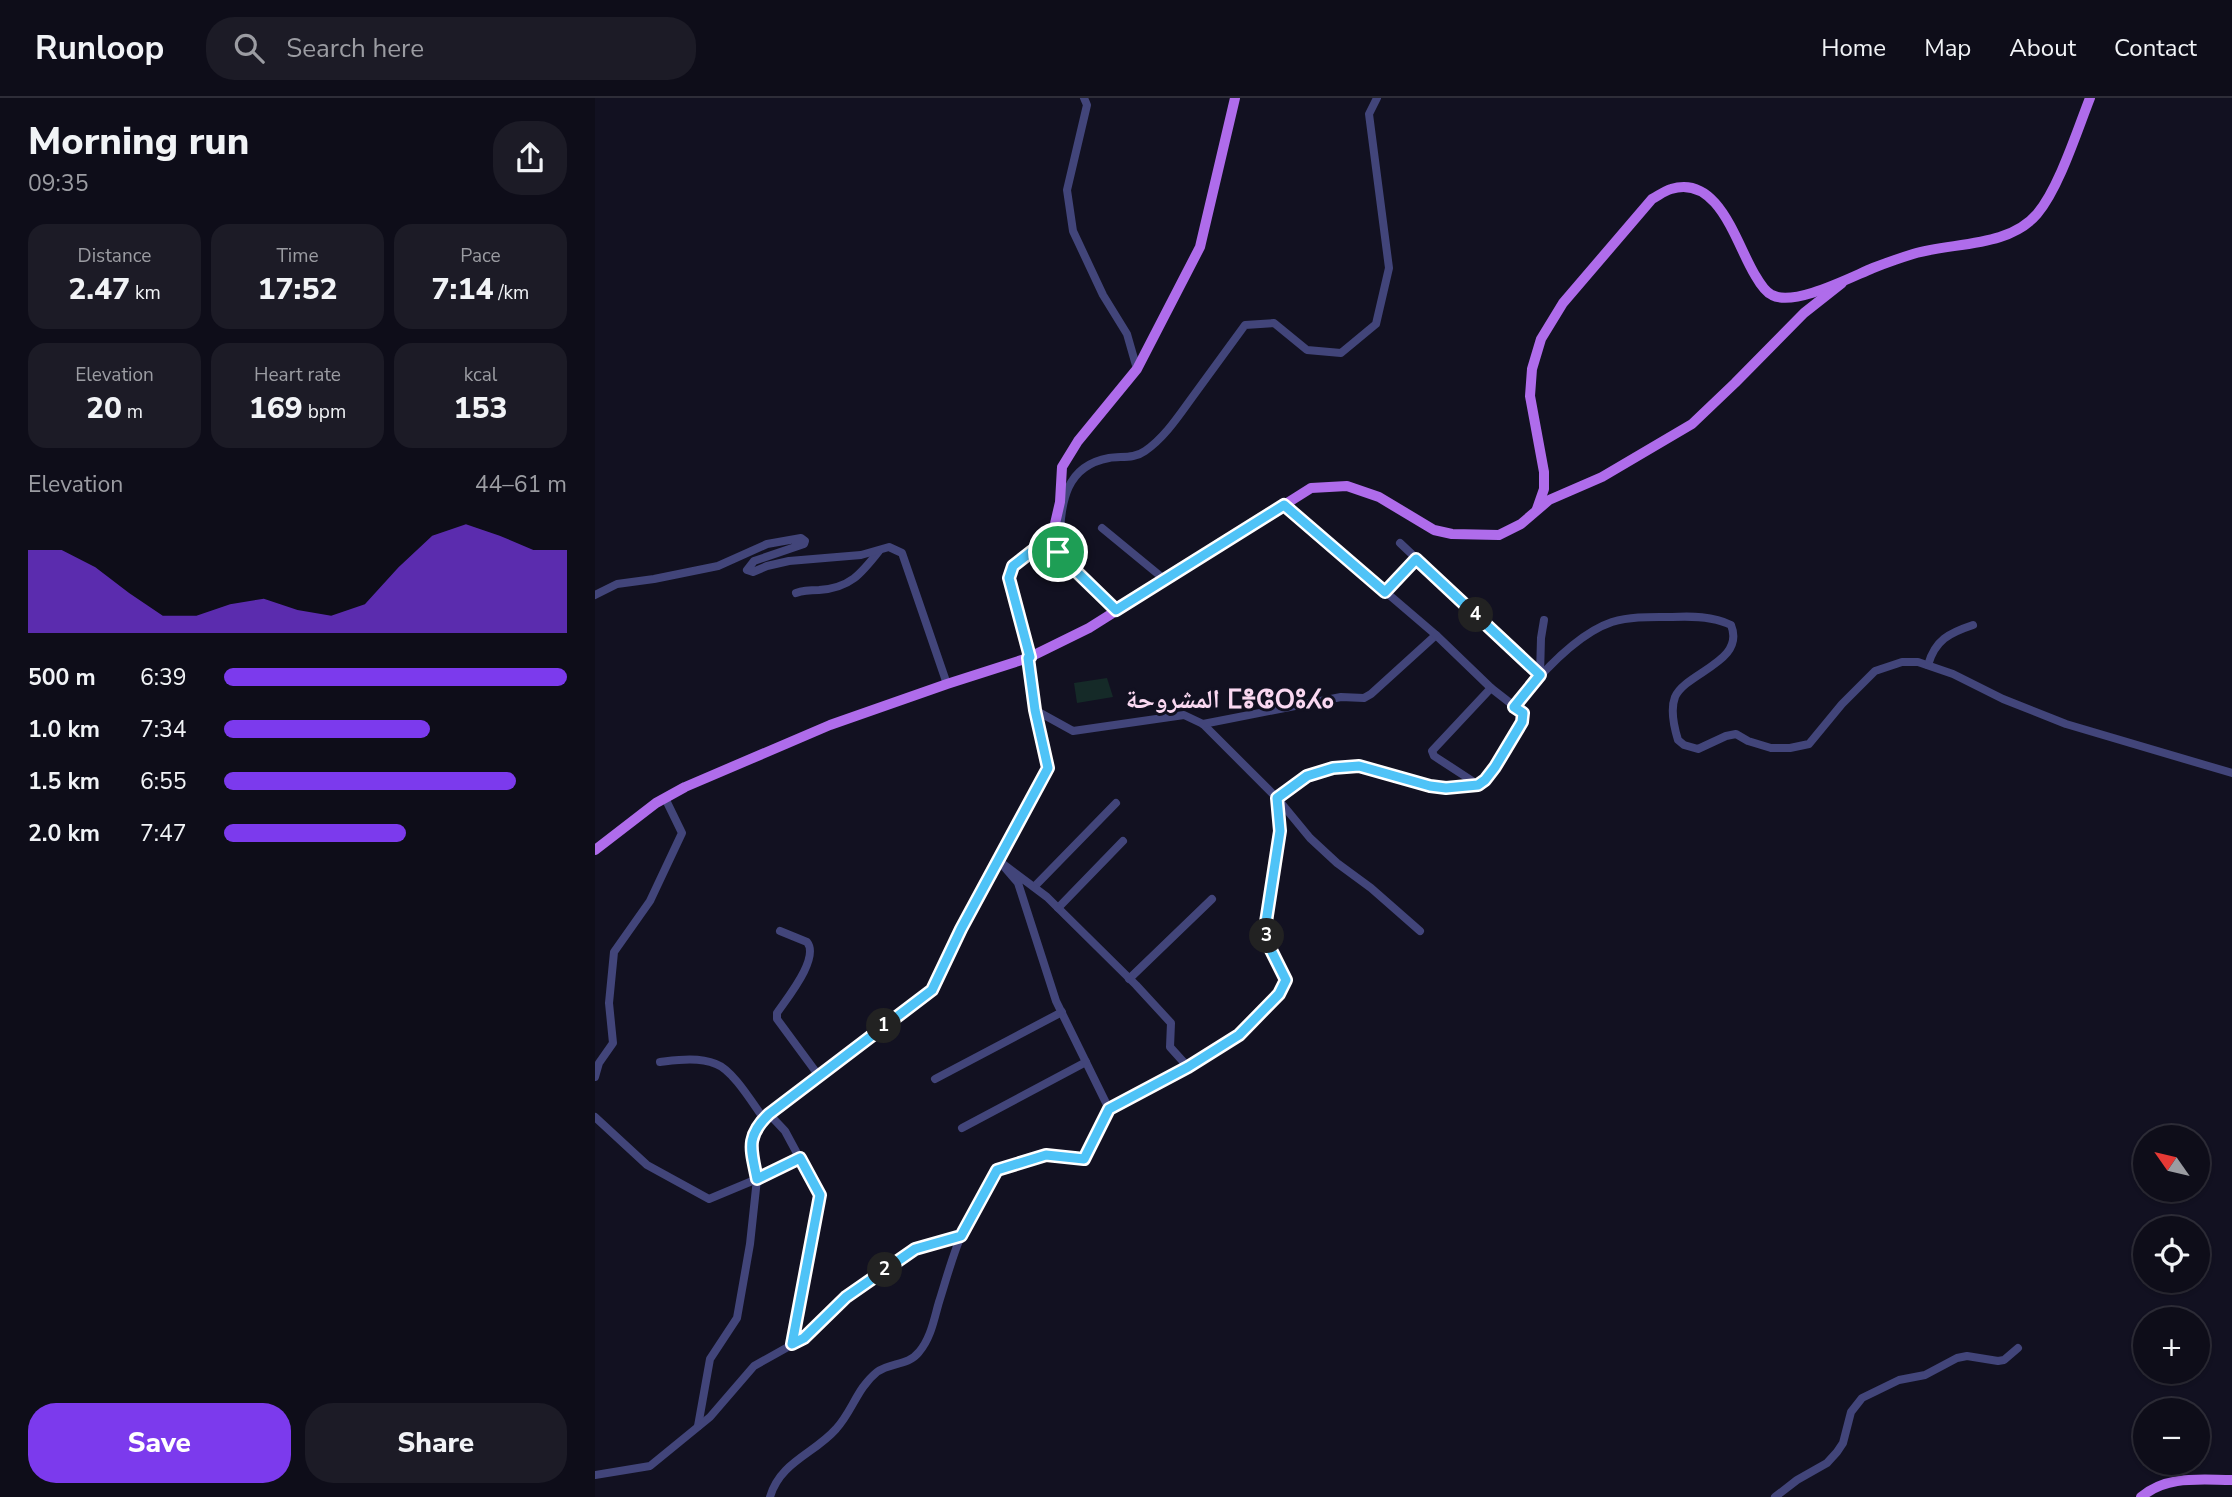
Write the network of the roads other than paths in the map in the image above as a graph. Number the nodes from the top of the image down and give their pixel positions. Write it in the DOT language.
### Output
graph roads {
  1 [pos="1084,98"];
  2 [pos="1235,98"];
  3 [pos="1377,98"];
  4 [pos="2091,98"];
  5 [pos="1842,283"];
  6 [pos="1137,369"];
  7 [pos="1284,505"];
  8 [pos="1536,512"];
  9 [pos="1102,528"];
  10 [pos="1045,541"];
  11 [pos="1400,543"];
  12 [pos="879,550"];
  13 [pos="1058,552"];
  14 [pos="1416,559"];
  15 [pos="1164,579"];
  16 [pos="1385,592"];
  17 [pos="796,593"];
  18 [pos="595,595"];
  19 [pos="1116,610"];
  20 [pos="1544,620"];
  21 [pos="1973,625"];
  22 [pos="1436,635"];
  23 [pos="1029,658"];
  24 [pos="1928,665"];
  25 [pos="1540,675"];
  26 [pos="947,684"];
  27 [pos="1491,688"];
  28 [pos="1514,707"];
  29 [pos="1035,710"];
  30 [pos="1203,724"];
  31 [pos="2232,773"];
  32 [pos="1478,785"];
  33 [pos="665,798"];
  34 [pos="1277,798"];
  35 [pos="1116,803"];
  36 [pos="1123,841"];
  37 [pos="595,850"];
  38 [pos="999,860"];
  39 [pos="1034,887"];
  40 [pos="1212,900"];
  41 [pos="1058,908"];
  42 [pos="781,931"];
  43 [pos="1420,931"];
  44 [pos="1129,979"];
  45 [pos="1062,1012"];
  46 [pos="660,1062"];
  47 [pos="1086,1062"];
  48 [pos="1188,1067"];
  49 [pos="819,1076"];
  50 [pos="595,1077"];
  51 [pos="935,1079"];
  52 [pos="1109,1109"];
  53 [pos="766,1116"];
  54 [pos="595,1117"];
  55 [pos="963,1128"];
  56 [pos="800,1158"];
  57 [pos="757,1179"];
  58 [pos="961,1236"];
  59 [pos="792,1344"];
  60 [pos="2018,1348"];
  61 [pos="698,1426"];
  62 [pos="595,1475"];
  63 [pos="2232,1480"];
  64 [pos="770,1497"];
  65 [pos="1775,1497"];
  66 [pos="2141,1497"];
  1 -- 6 [label="street"];
  2 -- 6 [label="main road"];
  3 -- 13 [label="street"];
  4 -- 5 [label="main road"];
  5 -- 8 [label="main road"];
  5 -- 8 [label="main road"];
  6 -- 10 [label="main road"];
  7 -- 8 [label="main road"];
  7 -- 15 [label="main road"];
  7 -- 16 [label="street"];
  9 -- 15 [label="street"];
  10 -- 13 [label="street"];
  10 -- 23 [label="main road"];
  11 -- 14 [label="street"];
  12 -- 17 [label="street"];
  12 -- 18 [label="street"];
  12 -- 26 [label="street"];
  13 -- 19 [label="street"];
  14 -- 16 [label="street"];
  14 -- 25 [label="street"];
  15 -- 19 [label="main road"];
  16 -- 22 [label="street"];
  19 -- 23 [label="main road"];
  20 -- 25 [label="street"];
  21 -- 24 [label="street"];
  22 -- 27 [label="street"];
  22 -- 30 [label="street"];
  23 -- 26 [label="main road"];
  23 -- 29 [label="street"];
  24 -- 25 [label="street"];
  24 -- 31 [label="street"];
  25 -- 28 [label="street"];
  26 -- 33 [label="main road"];
  27 -- 28 [label="street"];
  27 -- 32 [label="street"];
  28 -- 32 [label="street"];
  29 -- 30 [label="street"];
  29 -- 38 [label="street"];
  30 -- 34 [label="street"];
  32 -- 34 [label="street"];
  33 -- 37 [label="main road"];
  33 -- 50 [label="street"];
  34 -- 43 [label="street"];
  34 -- 48 [label="street"];
  35 -- 39 [label="street"];
  36 -- 41 [label="street"];
  38 -- 39 [label="street"];
  38 -- 45 [label="street"];
  38 -- 49 [label="street"];
  39 -- 41 [label="street"];
  40 -- 44 [label="street"];
  41 -- 44 [label="street"];
  42 -- 49 [label="street"];
  44 -- 48 [label="street"];
  45 -- 47 [label="street"];
  45 -- 51 [label="street"];
  46 -- 53 [label="street"];
  47 -- 52 [label="street"];
  47 -- 55 [label="street"];
  48 -- 52 [label="street"];
  49 -- 53 [label="street"];
  52 -- 58 [label="street"];
  53 -- 56 [label="street"];
  53 -- 57 [label="street"];
  54 -- 57 [label="street"];
  56 -- 57 [label="street"];
  56 -- 59 [label="street"];
  57 -- 61 [label="street"];
  58 -- 59 [label="street"];
  58 -- 64 [label="street"];
  59 -- 61 [label="street"];
  60 -- 65 [label="street"];
  61 -- 62 [label="street"];
  63 -- 66 [label="main road"];
}
